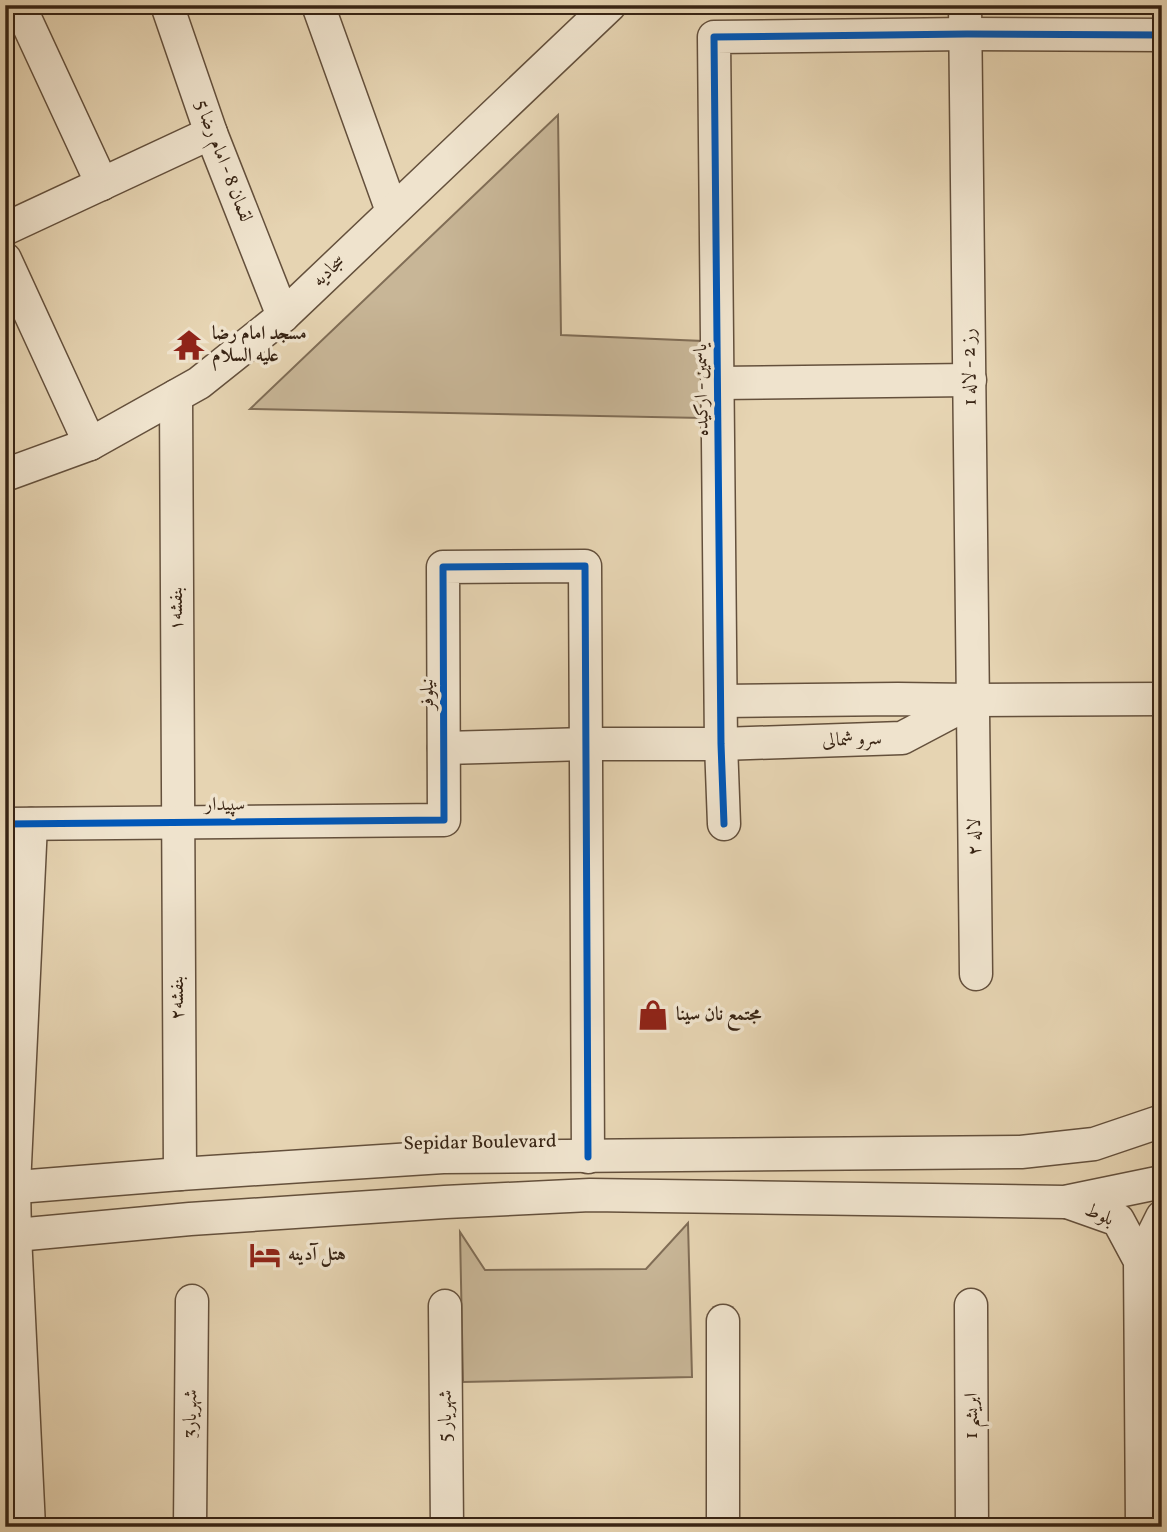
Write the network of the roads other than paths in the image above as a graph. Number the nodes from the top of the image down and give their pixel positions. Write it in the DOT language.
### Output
graph roads {
  1 [pos="19,5"];
  2 [pos="167,5"];
  3 [pos="317,5"];
  4 [pos="605,7"];
  5 [pos="966,20"];
  6 [pos="1162,35"];
  7 [pos="211,133"];
  8 [pos="102,184"];
  9 [pos="392,211"];
  10 [pos="5,229"];
  11 [pos="5,259"];
  12 [pos="283,316"];
  13 [pos="970,380"];
  14 [pos="718,383"];
  15 [pos="176,396"];
  16 [pos="90,444"];
  17 [pos="5,475"];
  18 [pos="974,699"];
  19 [pos="1162,699"];
  20 [pos="721,701"];
  21 [pos="586,744"];
  22 [pos="721,744"];
  23 [pos="444,748"];
  24 [pos="444,820"];
  25 [pos="178,821"];
  26 [pos="18,824"];
  27 [pos="724,824"];
  28 [pos="976,974"];
  29 [pos="1162,1121"];
  30 [pos="588,1157"];
  31 [pos="180,1174"];
  32 [pos="1162,1182"];
  33 [pos="10,1187"];
  34 [pos="1065,1202"];
  35 [pos="1162,1217"];
  36 [pos="10,1236"];
  37 [pos="1140,1261"];
  38 [pos="192,1301"];
  39 [pos="971,1305"];
  40 [pos="445,1306"];
  41 [pos="723,1321"];
  42 [pos="29,1527"];
  43 [pos="190,1527"];
  44 [pos="447,1527"];
  45 [pos="723,1527"];
  46 [pos="972,1527"];
  47 [pos="1142,1527"];
  1 -- 8 [label="street"];
  2 -- 7 [label="street, لقمان 8 - امام رضا 5"];
  3 -- 9 [label="street"];
  4 -- 9 [label="street, سجادیه"];
  5 -- 6 [label="street"];
  5 -- 13 [label="street, رز 2 - لاله 1"];
  5 -- 14 [label="street, یاسمین - ارکیده"];
  7 -- 8 [label="street"];
  7 -- 12 [label="street, لقمان 8 - امام رضا 5"];
  8 -- 10 [label="street"];
  9 -- 12 [label="street, سجادیه"];
  11 -- 16 [label="street"];
  12 -- 15 [label="street, سجادیه"];
  13 -- 14 [label="street"];
  13 -- 18 [label="street, رز 2 - لاله 1"];
  14 -- 20 [label="street, یاسمین - ارکیده"];
  15 -- 16 [label="street, سجادیه"];
  15 -- 25 [label="street, بنفشه۱"];
  16 -- 17 [label="street, سجادیه"];
  18 -- 19 [label="street, سرو شمالی"];
  18 -- 20 [label="street, سرو شمالی"];
  18 -- 22 [label="street, سرو شمالی"];
  18 -- 28 [label="street, لاله ۲"];
  20 -- 22 [label="street, یاسمین - ارکیده"];
  21 -- 22 [label="street, سرو شمالی"];
  21 -- 23 [label="street, سرو شمالی"];
  21 -- 23 [label="street, نیلوفر"];
  21 -- 30 [label="street"];
  22 -- 27 [label="street, یاسمین - ارکیده"];
  23 -- 24 [label="street, نیلوفر"];
  24 -- 25 [label="street, سپیدار"];
  25 -- 26 [label="street, سپیدار"];
  25 -- 31 [label="street, بنفشه۲"];
  26 -- 33 [label="street"];
  29 -- 30 [label="street, Sepidar Boulevard"];
  30 -- 31 [label="street, Sepidar Boulevard"];
  31 -- 33 [label="street, Sepidar Boulevard"];
  32 -- 34 [label="street"];
  33 -- 36 [label="street"];
  34 -- 36 [label="street"];
  34 -- 37 [label="street, بلوط"];
  35 -- 37 [label="street"];
  36 -- 42 [label="street"];
  37 -- 47 [label="street, بلوط"];
  38 -- 43 [label="street, شهریار3"];
  39 -- 46 [label="street, ابریشم 1"];
  40 -- 44 [label="street, شهریار 5"];
  41 -- 45 [label="street"];
}
